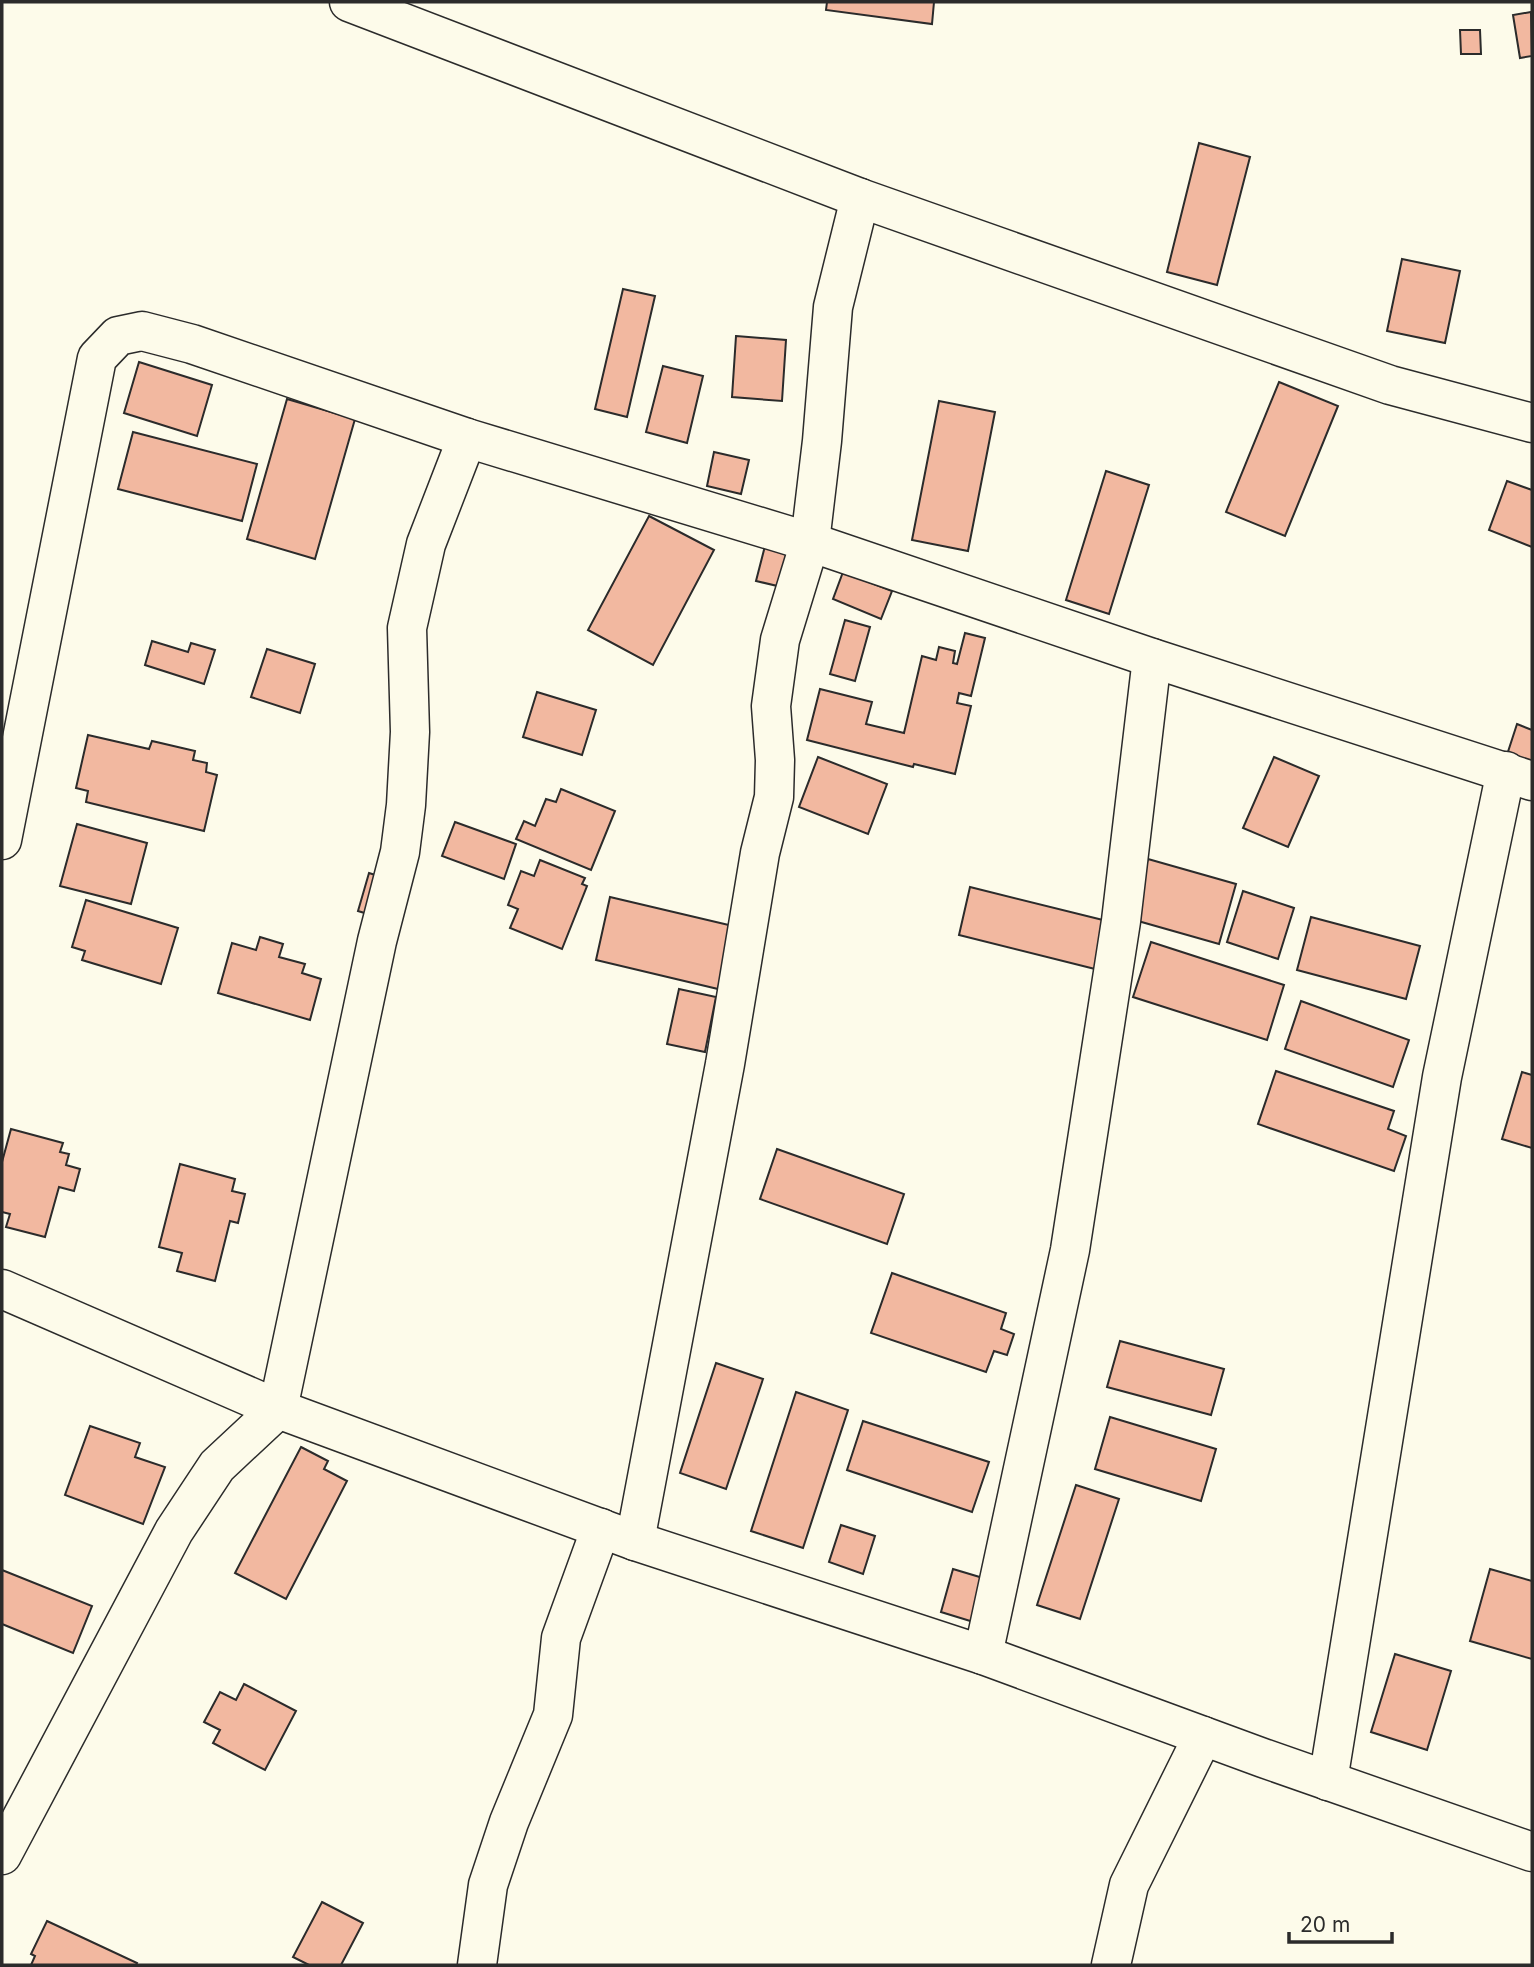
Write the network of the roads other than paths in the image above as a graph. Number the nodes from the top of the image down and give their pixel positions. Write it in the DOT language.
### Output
graph roads {
  1 [pos="349,2"];
  2 [pos="860,198"];
  3 [pos="1532,423"];
  4 [pos="467,438"];
  5 [pos="810,542"];
  6 [pos="1152,657"];
  7 [pos="1519,776"];
  8 [pos="2,840"];
  9 [pos="2,1289"];
  10 [pos="278,1409"];
  11 [pos="618,1534"];
  12 [pos="983,1655"];
  13 [pos="1203,1736"];
  14 [pos="1328,1781"];
  15 [pos="1532,1852"];
  16 [pos="2,1855"];
  17 [pos="477,1965"];
  18 [pos="1111,1965"];
  1 -- 2 [label="street"];
  2 -- 3 [label="street"];
  2 -- 5 [label="street"];
  4 -- 5 [label="street"];
  4 -- 8 [label="street"];
  4 -- 10 [label="street"];
  5 -- 6 [label="street"];
  5 -- 11 [label="street"];
  6 -- 7 [label="street"];
  6 -- 12 [label="street"];
  7 -- 14 [label="street"];
  9 -- 10 [label="street"];
  10 -- 11 [label="street"];
  10 -- 16 [label="street"];
  11 -- 12 [label="street"];
  11 -- 17 [label="street"];
  12 -- 13 [label="street"];
  13 -- 14 [label="street"];
  13 -- 18 [label="street"];
  14 -- 15 [label="street"];
}
